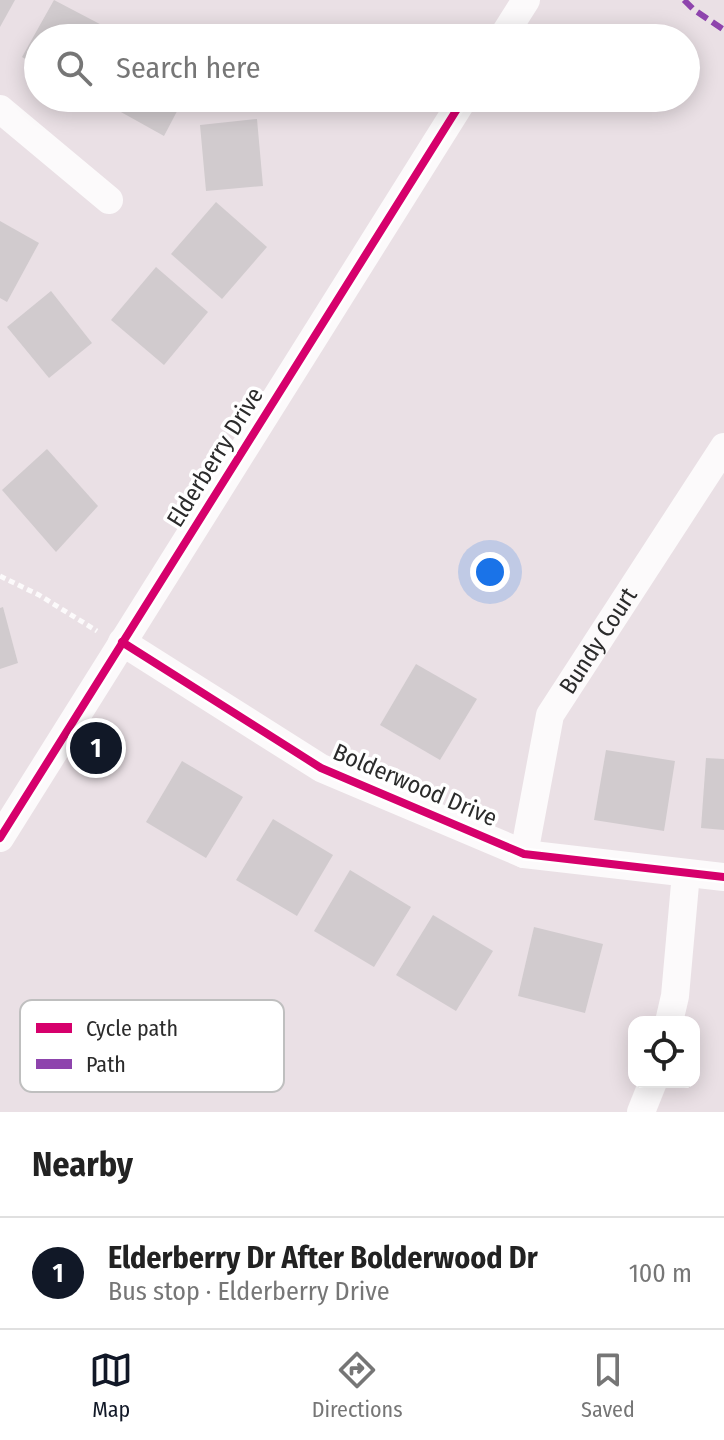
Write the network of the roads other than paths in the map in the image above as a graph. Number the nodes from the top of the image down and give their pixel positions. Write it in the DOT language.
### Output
graph roads {
  1 [pos="526,0"];
  2 [pos="511,24"];
  3 [pos="0,109"];
  4 [pos="455,112"];
  5 [pos="109,200"];
  6 [pos="724,447"];
  7 [pos="110,637"];
  8 [pos="0,838"];
  9 [pos="524,854"];
  10 [pos="686,873"];
  11 [pos="724,877"];
  12 [pos="670,1016"];
  13 [pos="651,1088"];
  14 [pos="641,1112"];
  1 -- 2 [label="street"];
  3 -- 5 [label="street"];
  4 -- 7 [label="street, Elderberry Drive"];
  6 -- 9 [label="street, Bundy Court"];
  7 -- 8 [label="street, Elderberry Drive"];
  7 -- 9 [label="street, Bolderwood Drive"];
  9 -- 10 [label="street, Bolderwood Drive"];
  10 -- 11 [label="street, Bolderwood Drive"];
  10 -- 12 [label="street"];
  13 -- 14 [label="street"];
}
